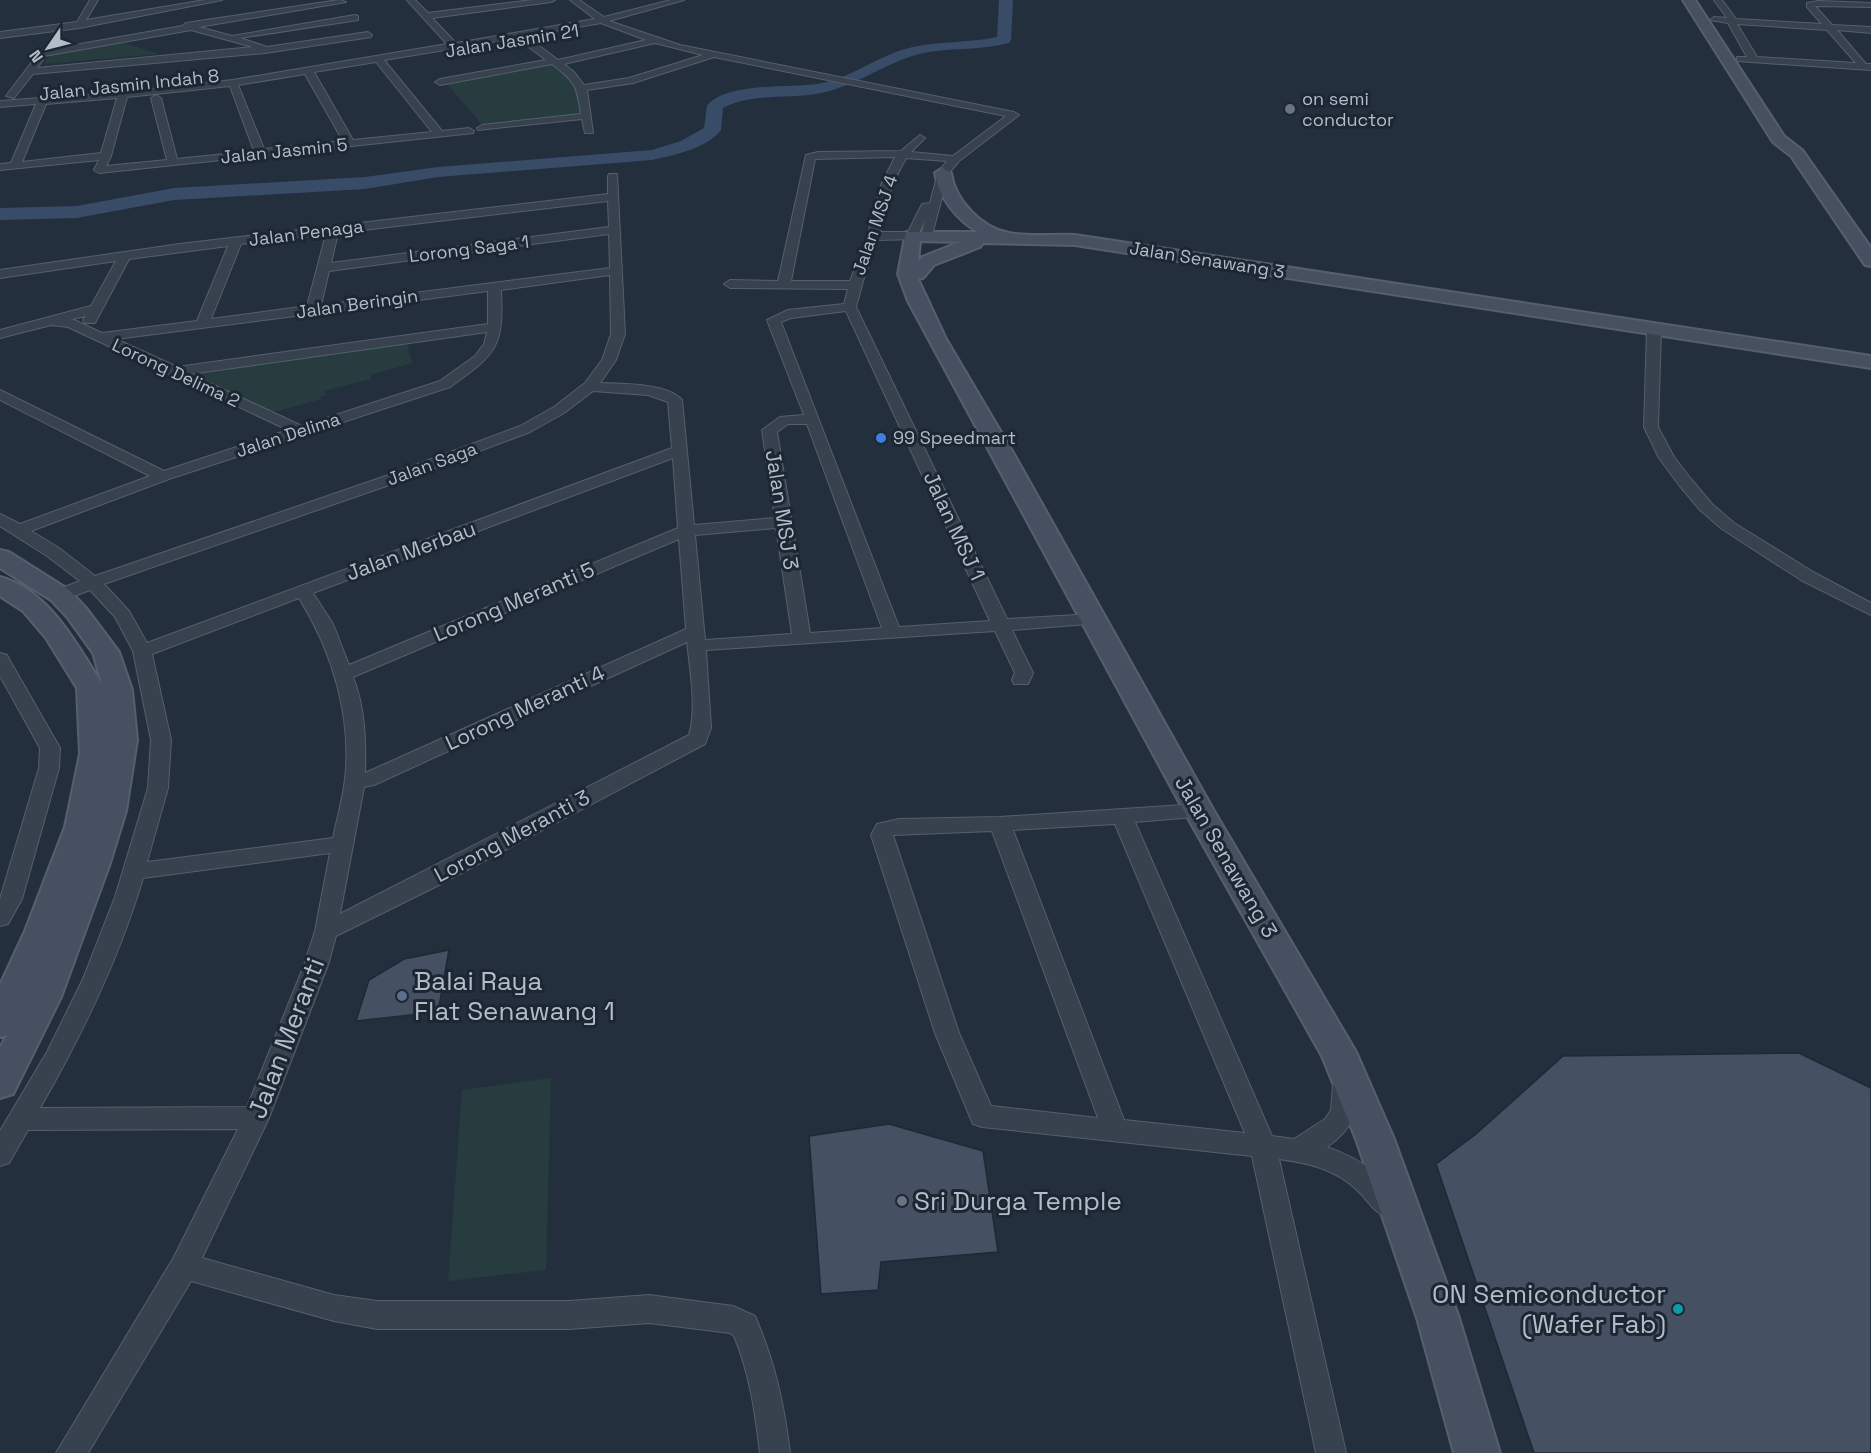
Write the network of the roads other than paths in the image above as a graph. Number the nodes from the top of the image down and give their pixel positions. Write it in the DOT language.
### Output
graph roads {
  1 [pos="94,0"];
  2 [pos="168,0"];
  3 [pos="218,0"];
  4 [pos="271,0"];
  5 [pos="411,0"];
  6 [pos="551,0"];
  7 [pos="574,0"];
  8 [pos="680,0"];
  9 [pos="1690,0"];
  10 [pos="1718,0"];
  11 [pos="341,1"];
  12 [pos="198,4"];
  13 [pos="1871,5"];
  14 [pos="502,6"];
  15 [pos="279,12"];
  16 [pos="426,16"];
  17 [pos="165,17"];
  18 [pos="355,18"];
  19 [pos="1719,21"];
  20 [pos="208,22"];
  21 [pos="604,23"];
  22 [pos="79,25"];
  23 [pos="189,26"];
  24 [pos="62,28"];
  25 [pos="1829,28"];
  26 [pos="1871,30"];
  27 [pos="0,35"];
  28 [pos="368,35"];
  29 [pos="227,37"];
  30 [pos="522,37"];
  31 [pos="655,40"];
  32 [pos="112,41"];
  33 [pos="453,45"];
  34 [pos="135,48"];
  35 [pos="262,48"];
  36 [pos="146,51"];
  37 [pos="416,51"];
  38 [pos="44,52"];
  39 [pos="711,55"];
  40 [pos="382,56"];
  41 [pos="1747,59"];
  42 [pos="160,60"];
  43 [pos="262,61"];
  44 [pos="556,62"];
  45 [pos="1867,67"];
  46 [pos="308,70"];
  47 [pos="30,71"];
  48 [pos="257,75"];
  49 [pos="440,82"];
  50 [pos="232,83"];
  51 [pos="582,88"];
  52 [pos="123,95"];
  53 [pos="5,97"];
  54 [pos="156,98"];
  55 [pos="42,101"];
  56 [pos="0,104"];
  57 [pos="586,116"];
  58 [pos="482,128"];
  59 [pos="469,131"];
  60 [pos="589,131"];
  61 [pos="439,134"];
  62 [pos="920,138"];
  63 [pos="350,144"];
  64 [pos="260,153"];
  65 [pos="1797,153"];
  66 [pos="901,154"];
  67 [pos="106,156"];
  68 [pos="956,159"];
  69 [pos="173,162"];
  70 [pos="15,165"];
  71 [pos="0,167"];
  72 [pos="613,176"];
  73 [pos="940,181"];
  74 [pos="614,197"];
  75 [pos="333,230"];
  76 [pos="615,230"];
  77 [pos="873,236"];
  78 [pos="920,236"];
  79 [pos="1004,237"];
  80 [pos="236,241"];
  81 [pos="125,255"];
  82 [pos="1871,261"];
  83 [pos="324,268"];
  84 [pos="616,271"];
  85 [pos="0,274"];
  86 [pos="915,281"];
  87 [pos="730,284"];
  88 [pos="784,284"];
  89 [pos="854,285"];
  90 [pos="494,286"];
  91 [pos="850,307"];
  92 [pos="96,309"];
  93 [pos="313,310"];
  94 [pos="52,321"];
  95 [pos="202,324"];
  96 [pos="492,327"];
  97 [pos="1654,330"];
  98 [pos="0,334"];
  99 [pos="92,334"];
  100 [pos="1871,347"];
  101 [pos="1806,351"];
  102 [pos="1871,362"];
  103 [pos="173,372"];
  104 [pos="590,386"];
  105 [pos="0,394"];
  106 [pos="813,419"];
  107 [pos="299,430"];
  108 [pos="681,450"];
  109 [pos="163,476"];
  110 [pos="0,519"];
  111 [pos="783,522"];
  112 [pos="20,530"];
  113 [pos="686,531"];
  114 [pos="0,557"];
  115 [pos="92,582"];
  116 [pos="0,585"];
  117 [pos="303,591"];
  118 [pos="60,595"];
  119 [pos="1871,610"];
  120 [pos="1094,619"];
  121 [pos="1002,626"];
  122 [pos="892,631"];
  123 [pos="802,637"];
  124 [pos="702,638"];
  125 [pos="142,651"];
  126 [pos="0,659"];
  127 [pos="343,674"];
  128 [pos="1021,680"];
  129 [pos="354,782"];
  130 [pos="1199,811"];
  131 [pos="1122,816"];
  132 [pos="1000,824"];
  133 [pos="343,844"];
  134 [pos="134,871"];
  135 [pos="0,918"];
  136 [pos="326,931"];
  137 [pos="0,1023"];
  138 [pos="1346,1071"];
  139 [pos="0,1083"];
  140 [pos="256,1118"];
  141 [pos="20,1119"];
  142 [pos="1115,1130"];
  143 [pos="1263,1146"];
  144 [pos="1296,1150"];
  145 [pos="0,1155"];
  146 [pos="1409,1234"];
  147 [pos="184,1266"];
  148 [pos="71,1453"];
  149 [pos="775,1453"];
  150 [pos="1331,1453"];
  151 [pos="1477,1453"];
  1 -- 22 [label="street"];
  2 -- 17 [label="street"];
  3 -- 12 [label="street"];
  4 -- 15 [label="street"];
  5 -- 16 [label="street"];
  6 -- 14 [label="street"];
  7 -- 21 [label="street"];
  8 -- 21 [label="street"];
  9 -- 19 [label="street"];
  9 -- 19 [label="street"];
  10 -- 19 [label="street"];
  11 -- 15 [label="street"];
  11 -- 18 [label="street"];
  12 -- 17 [label="street"];
  12 -- 20 [label="street"];
  13 -- 25 [label="street"];
  14 -- 16 [label="street"];
  15 -- 20 [label="street"];
  16 -- 33 [label="street"];
  17 -- 22 [label="street"];
  17 -- 23 [label="street"];
  18 -- 28 [label="street"];
  18 -- 29 [label="street"];
  19 -- 25 [label="street"];
  19 -- 41 [label="street"];
  19 -- 65 [label="street"];
  20 -- 23 [label="street"];
  21 -- 30 [label="street"];
  21 -- 31 [label="street"];
  22 -- 24 [label="street"];
  23 -- 29 [label="street"];
  23 -- 32 [label="street"];
  24 -- 27 [label="street"];
  24 -- 38 [label="street"];
  25 -- 26 [label="street"];
  25 -- 45 [label="street"];
  28 -- 35 [label="street"];
  28 -- 40 [label="street"];
  29 -- 35 [label="street"];
  30 -- 33 [label="street"];
  30 -- 37 [label="street, Jalan Jasmin 21"];
  30 -- 44 [label="street"];
  31 -- 39 [label="street"];
  31 -- 44 [label="street"];
  32 -- 34 [label="street"];
  32 -- 38 [label="street"];
  33 -- 37 [label="street"];
  35 -- 42 [label="street"];
  35 -- 43 [label="street"];
  36 -- 42 [label="street"];
  37 -- 40 [label="street"];
  38 -- 47 [label="street"];
  39 -- 51 [label="street"];
  39 -- 68 [label="street"];
  40 -- 46 [label="street"];
  40 -- 48 [label="street"];
  40 -- 61 [label="street"];
  41 -- 45 [label="street"];
  41 -- 65 [label="street"];
  42 -- 47 [label="street"];
  44 -- 49 [label="street"];
  44 -- 51 [label="street"];
  46 -- 48 [label="street"];
  46 -- 63 [label="street"];
  47 -- 53 [label="street"];
  48 -- 50 [label="street"];
  48 -- 53 [label="street, Jalan Jasmin Indah 8"];
  50 -- 52 [label="street"];
  50 -- 64 [label="street"];
  51 -- 57 [label="street"];
  52 -- 55 [label="street"];
  52 -- 67 [label="street"];
  54 -- 69 [label="street"];
  55 -- 56 [label="street"];
  55 -- 70 [label="street"];
  57 -- 58 [label="street"];
  57 -- 60 [label="street"];
  59 -- 61 [label="street, Jalan Jasmin 5"];
  61 -- 63 [label="street, Jalan Jasmin 5"];
  62 -- 66 [label="street, Jalan MSJ 4"];
  63 -- 64 [label="street, Jalan Jasmin 5"];
  64 -- 69 [label="street, Jalan Jasmin 5"];
  65 -- 82 [label="street"];
  66 -- 68 [label="street"];
  66 -- 77 [label="street, Jalan MSJ 4"];
  66 -- 88 [label="street"];
  67 -- 69 [label="street, Jalan Jasmin 5"];
  67 -- 70 [label="street"];
  68 -- 73 [label="street"];
  70 -- 71 [label="street"];
  72 -- 74 [label="street, Jalan Saga"];
  73 -- 78 [label="street"];
  73 -- 79 [label="street"];
  74 -- 75 [label="street, Jalan Penaga"];
  74 -- 76 [label="street, Jalan Saga"];
  75 -- 80 [label="street, Jalan Penaga"];
  75 -- 83 [label="street"];
  76 -- 83 [label="street, Lorong Saga 1"];
  76 -- 84 [label="street, Jalan Saga"];
  77 -- 78 [label="street"];
  77 -- 89 [label="street, Jalan MSJ 4"];
  78 -- 79 [label="street, Jalan Senawang 3"];
  78 -- 86 [label="street, Jalan Senawang 3"];
  79 -- 86 [label="street"];
  79 -- 97 [label="street, Jalan Senawang 3"];
  80 -- 81 [label="street, Jalan Penaga"];
  80 -- 95 [label="street"];
  81 -- 85 [label="street, Jalan Penaga"];
  81 -- 92 [label="street"];
  83 -- 93 [label="street"];
  84 -- 90 [label="street, Jalan Beringin"];
  84 -- 104 [label="street, Jalan Saga"];
  86 -- 120 [label="street, Jalan Senawang 3"];
  87 -- 88 [label="street"];
  88 -- 89 [label="street"];
  89 -- 91 [label="street, Jalan MSJ 4"];
  90 -- 93 [label="street, Jalan Beringin"];
  90 -- 96 [label="street, Jalan Delima"];
  91 -- 106 [label="street"];
  91 -- 121 [label="street, Jalan MSJ 1"];
  92 -- 94 [label="street"];
  92 -- 99 [label="street"];
  93 -- 95 [label="street, Jalan Beringin"];
  94 -- 98 [label="street"];
  94 -- 99 [label="street, Lorong Delima 2"];
  95 -- 99 [label="street, Jalan Beringin"];
  96 -- 103 [label="street"];
  96 -- 107 [label="street, Jalan Delima"];
  97 -- 101 [label="street, Jalan Senawang 3"];
  97 -- 119 [label="street"];
  99 -- 103 [label="street, Lorong Delima 2"];
  100 -- 101 [label="street"];
  101 -- 102 [label="street"];
  103 -- 107 [label="street, Lorong Delima 2"];
  104 -- 108 [label="street"];
  104 -- 115 [label="street, Jalan Saga"];
  105 -- 109 [label="street"];
  106 -- 111 [label="street, Jalan MSJ 3"];
  106 -- 122 [label="street"];
  107 -- 109 [label="street, Jalan Delima"];
  108 -- 113 [label="street"];
  108 -- 117 [label="street, Jalan Merbau"];
  109 -- 112 [label="street, Jalan Delima"];
  110 -- 112 [label="street"];
  111 -- 113 [label="street, Lorong Meranti 5"];
  111 -- 123 [label="street, Jalan MSJ 3"];
  112 -- 115 [label="street"];
  113 -- 124 [label="street"];
  113 -- 127 [label="street, Lorong Meranti 5"];
  114 -- 118 [label="street"];
  115 -- 118 [label="street, Jalan Saga"];
  115 -- 125 [label="street"];
  116 -- 137 [label="street"];
  117 -- 125 [label="street, Jalan Merbau"];
  117 -- 127 [label="street, Jalan Meranti"];
  118 -- 139 [label="street"];
  120 -- 121 [label="street, Lorong Meranti 4"];
  120 -- 130 [label="street, Jalan Senawang 3"];
  121 -- 122 [label="street, Lorong Meranti 4"];
  121 -- 128 [label="street, Jalan MSJ 1"];
  122 -- 123 [label="street, Lorong Meranti 4"];
  123 -- 124 [label="street, Lorong Meranti 4"];
  124 -- 129 [label="street, Lorong Meranti 4"];
  124 -- 136 [label="street, Lorong Meranti 3"];
  125 -- 134 [label="street"];
  126 -- 135 [label="street"];
  127 -- 129 [label="street, Jalan Meranti"];
  129 -- 133 [label="street, Jalan Meranti"];
  130 -- 131 [label="street"];
  130 -- 138 [label="street, Jalan Senawang 3"];
  131 -- 132 [label="street"];
  131 -- 143 [label="street"];
  132 -- 142 [label="street"];
  132 -- 142 [label="street"];
  133 -- 134 [label="street"];
  133 -- 136 [label="street, Jalan Meranti"];
  134 -- 141 [label="street"];
  136 -- 140 [label="street, Jalan Meranti"];
  138 -- 144 [label="street"];
  138 -- 146 [label="street, Jalan Senawang 3"];
  140 -- 141 [label="street"];
  140 -- 147 [label="street, Jalan Meranti"];
  141 -- 145 [label="street"];
  142 -- 143 [label="street"];
  143 -- 144 [label="street"];
  143 -- 150 [label="street"];
  144 -- 146 [label="street"];
  146 -- 151 [label="street, Jalan Senawang 3"];
  147 -- 148 [label="street, Jalan Meranti"];
  147 -- 149 [label="street"];
}
